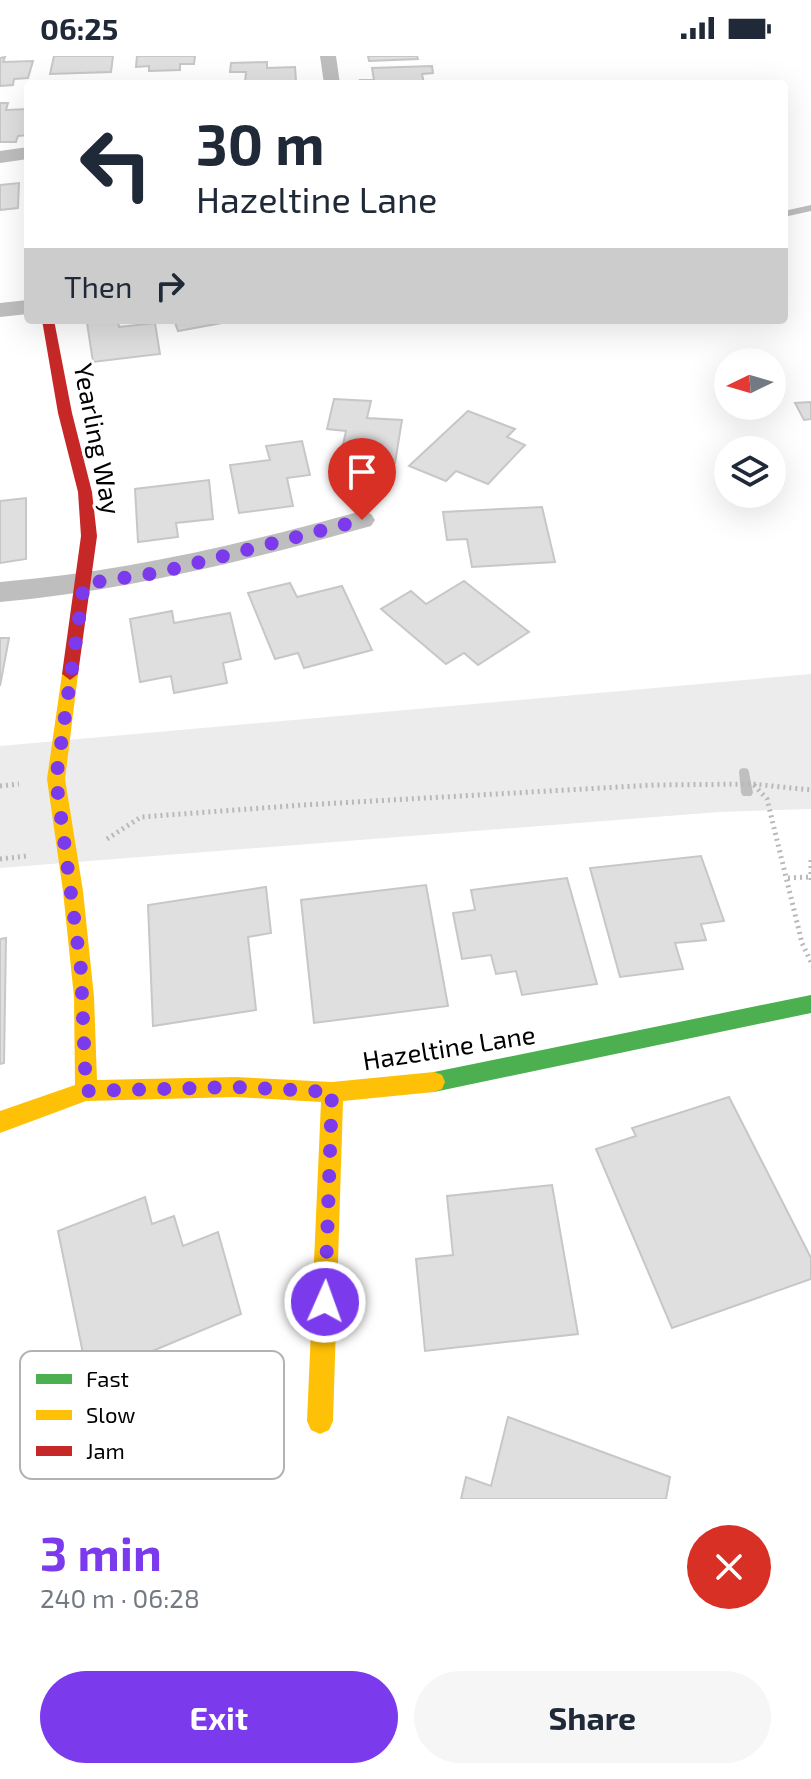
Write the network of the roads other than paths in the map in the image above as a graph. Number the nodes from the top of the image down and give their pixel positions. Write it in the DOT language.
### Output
graph roads {
  1 [pos="328,56"];
  2 [pos="331,80"];
  3 [pos="24,154"];
  4 [pos="0,157"];
  5 [pos="811,208"];
  6 [pos="788,213"];
  7 [pos="24,307"];
  8 [pos="0,310"];
  9 [pos="49,324"];
  10 [pos="362,520"];
  11 [pos="84,584"];
  12 [pos="0,592"];
  13 [pos="811,1004"];
  14 [pos="86,1091"];
  15 [pos="332,1092"];
  16 [pos="0,1122"];
  17 [pos="320,1421"];
  1 -- 2 [label="street"];
  3 -- 4 [label="street"];
  5 -- 6 [label="lane"];
  7 -- 8 [label="street"];
  9 -- 11 [label="street, Yearling Way"];
  10 -- 11 [label="street"];
  11 -- 12 [label="street"];
  11 -- 14 [label="street, Yearling Way"];
  13 -- 15 [label="street, Hazeltine Lane"];
  14 -- 15 [label="street, Hazeltine Lane"];
  14 -- 16 [label="street, Hazeltine Lane"];
  15 -- 17 [label="street"];
}
